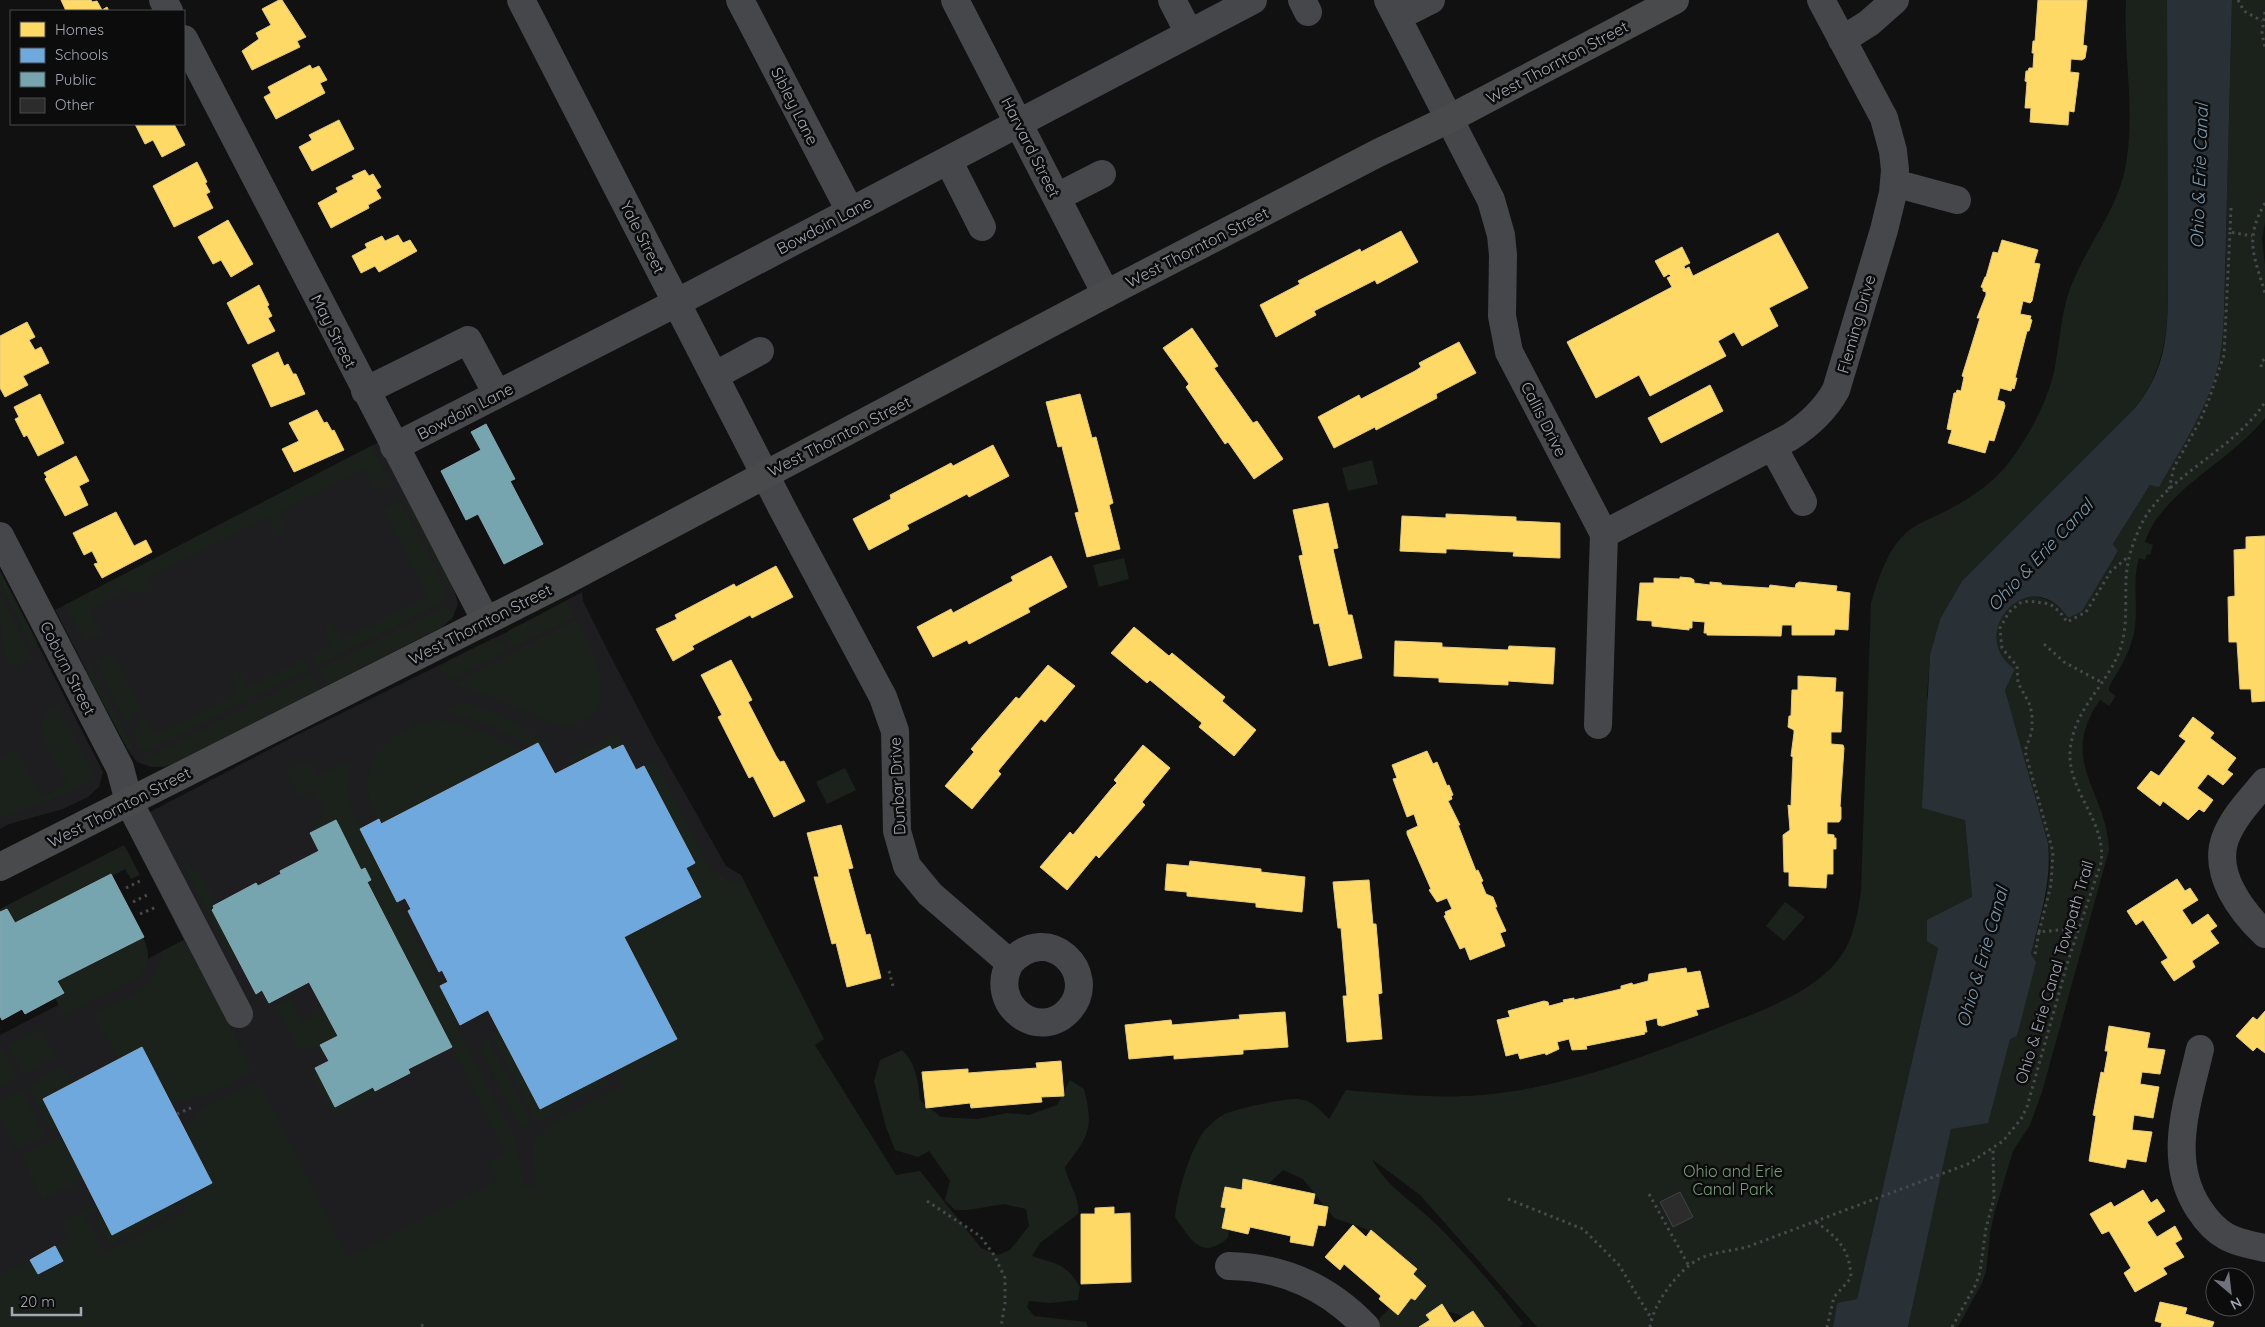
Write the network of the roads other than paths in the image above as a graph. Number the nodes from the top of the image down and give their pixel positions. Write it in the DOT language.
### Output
graph roads {
  1 [pos="521,0"];
  2 [pos="740,0"];
  3 [pos="955,0"];
  4 [pos="1172,0"];
  5 [pos="1252,0"];
  6 [pos="1430,0"];
  7 [pos="1675,0"];
  8 [pos="1821,0"];
  9 [pos="1895,0"];
  10 [pos="1392,8"];
  11 [pos="1189,33"];
  12 [pos="1842,40"];
  13 [pos="185,41"];
  14 [pos="1449,119"];
  15 [pos="1018,123"];
  16 [pos="948,160"];
  17 [pos="1102,174"];
  18 [pos="1894,184"];
  19 [pos="1057,197"];
  20 [pos="1957,200"];
  21 [pos="850,211"];
  22 [pos="982,227"];
  23 [pos="1106,294"];
  24 [pos="676,303"];
  25 [pos="760,351"];
  26 [pos="714,376"];
  27 [pos="365,391"];
  28 [pos="497,394"];
  29 [pos="394,447"];
  30 [pos="1773,447"];
  31 [pos="765,474"];
  32 [pos="1803,502"];
  33 [pos="1604,534"];
  34 [pos="0,536"];
  35 [pos="486,621"];
  36 [pos="1598,724"];
  37 [pos="2265,782"];
  38 [pos="129,802"];
  39 [pos="0,867"];
  40 [pos="2265,934"];
  41 [pos="1010,963"];
  42 [pos="238,1014"];
  43 [pos="2200,1049"];
  44 [pos="2265,1248"];
  45 [pos="1229,1266"];
  46 [pos="1366,1327"];
  1 -- 24 [label="street, Yale Street"];
  2 -- 21 [label="street, Sibley Lane"];
  3 -- 15 [label="street, Harvard Street"];
  4 -- 11 [label="street"];
  5 -- 11 [label="street, Bowdoin Lane"];
  6 -- 10 [label="street"];
  7 -- 14 [label="main road, West Thornton Street"];
  8 -- 12 [label="street, Fleming Drive"];
  9 -- 12 [label="street"];
  10 -- 14 [label="street, Callis Drive"];
  11 -- 15 [label="street, Bowdoin Lane"];
  12 -- 18 [label="street, Fleming Drive"];
  13 -- 27 [label="street, May Street"];
  14 -- 23 [label="main road, West Thornton Street"];
  14 -- 33 [label="street, Callis Drive"];
  15 -- 16 [label="street, Bowdoin Lane"];
  15 -- 19 [label="street, Harvard Street"];
  16 -- 21 [label="street, Bowdoin Lane"];
  16 -- 22 [label="street"];
  17 -- 19 [label="street"];
  18 -- 20 [label="street"];
  18 -- 30 [label="street, Fleming Drive"];
  19 -- 23 [label="street, Harvard Street"];
  21 -- 24 [label="street, Bowdoin Lane"];
  23 -- 31 [label="main road, West Thornton Street"];
  24 -- 26 [label="street, Yale Street"];
  24 -- 28 [label="street, Bowdoin Lane"];
  25 -- 26 [label="street"];
  26 -- 31 [label="street, Yale Street"];
  27 -- 28 [label="street"];
  27 -- 29 [label="street, May Street"];
  28 -- 29 [label="street, Bowdoin Lane"];
  29 -- 35 [label="street, May Street"];
  30 -- 32 [label="street"];
  30 -- 33 [label="street, Fleming Drive"];
  31 -- 35 [label="main road, West Thornton Street"];
  31 -- 41 [label="street, Dunbar Drive"];
  33 -- 36 [label="street, Callis Drive"];
  34 -- 38 [label="street, Coburn Street"];
  35 -- 38 [label="main road, West Thornton Street"];
  37 -- 40 [label="street"];
  38 -- 39 [label="main road, West Thornton Street"];
  38 -- 42 [label="street, Coburn Street"];
  43 -- 44 [label="street"];
  45 -- 46 [label="street"];
}
